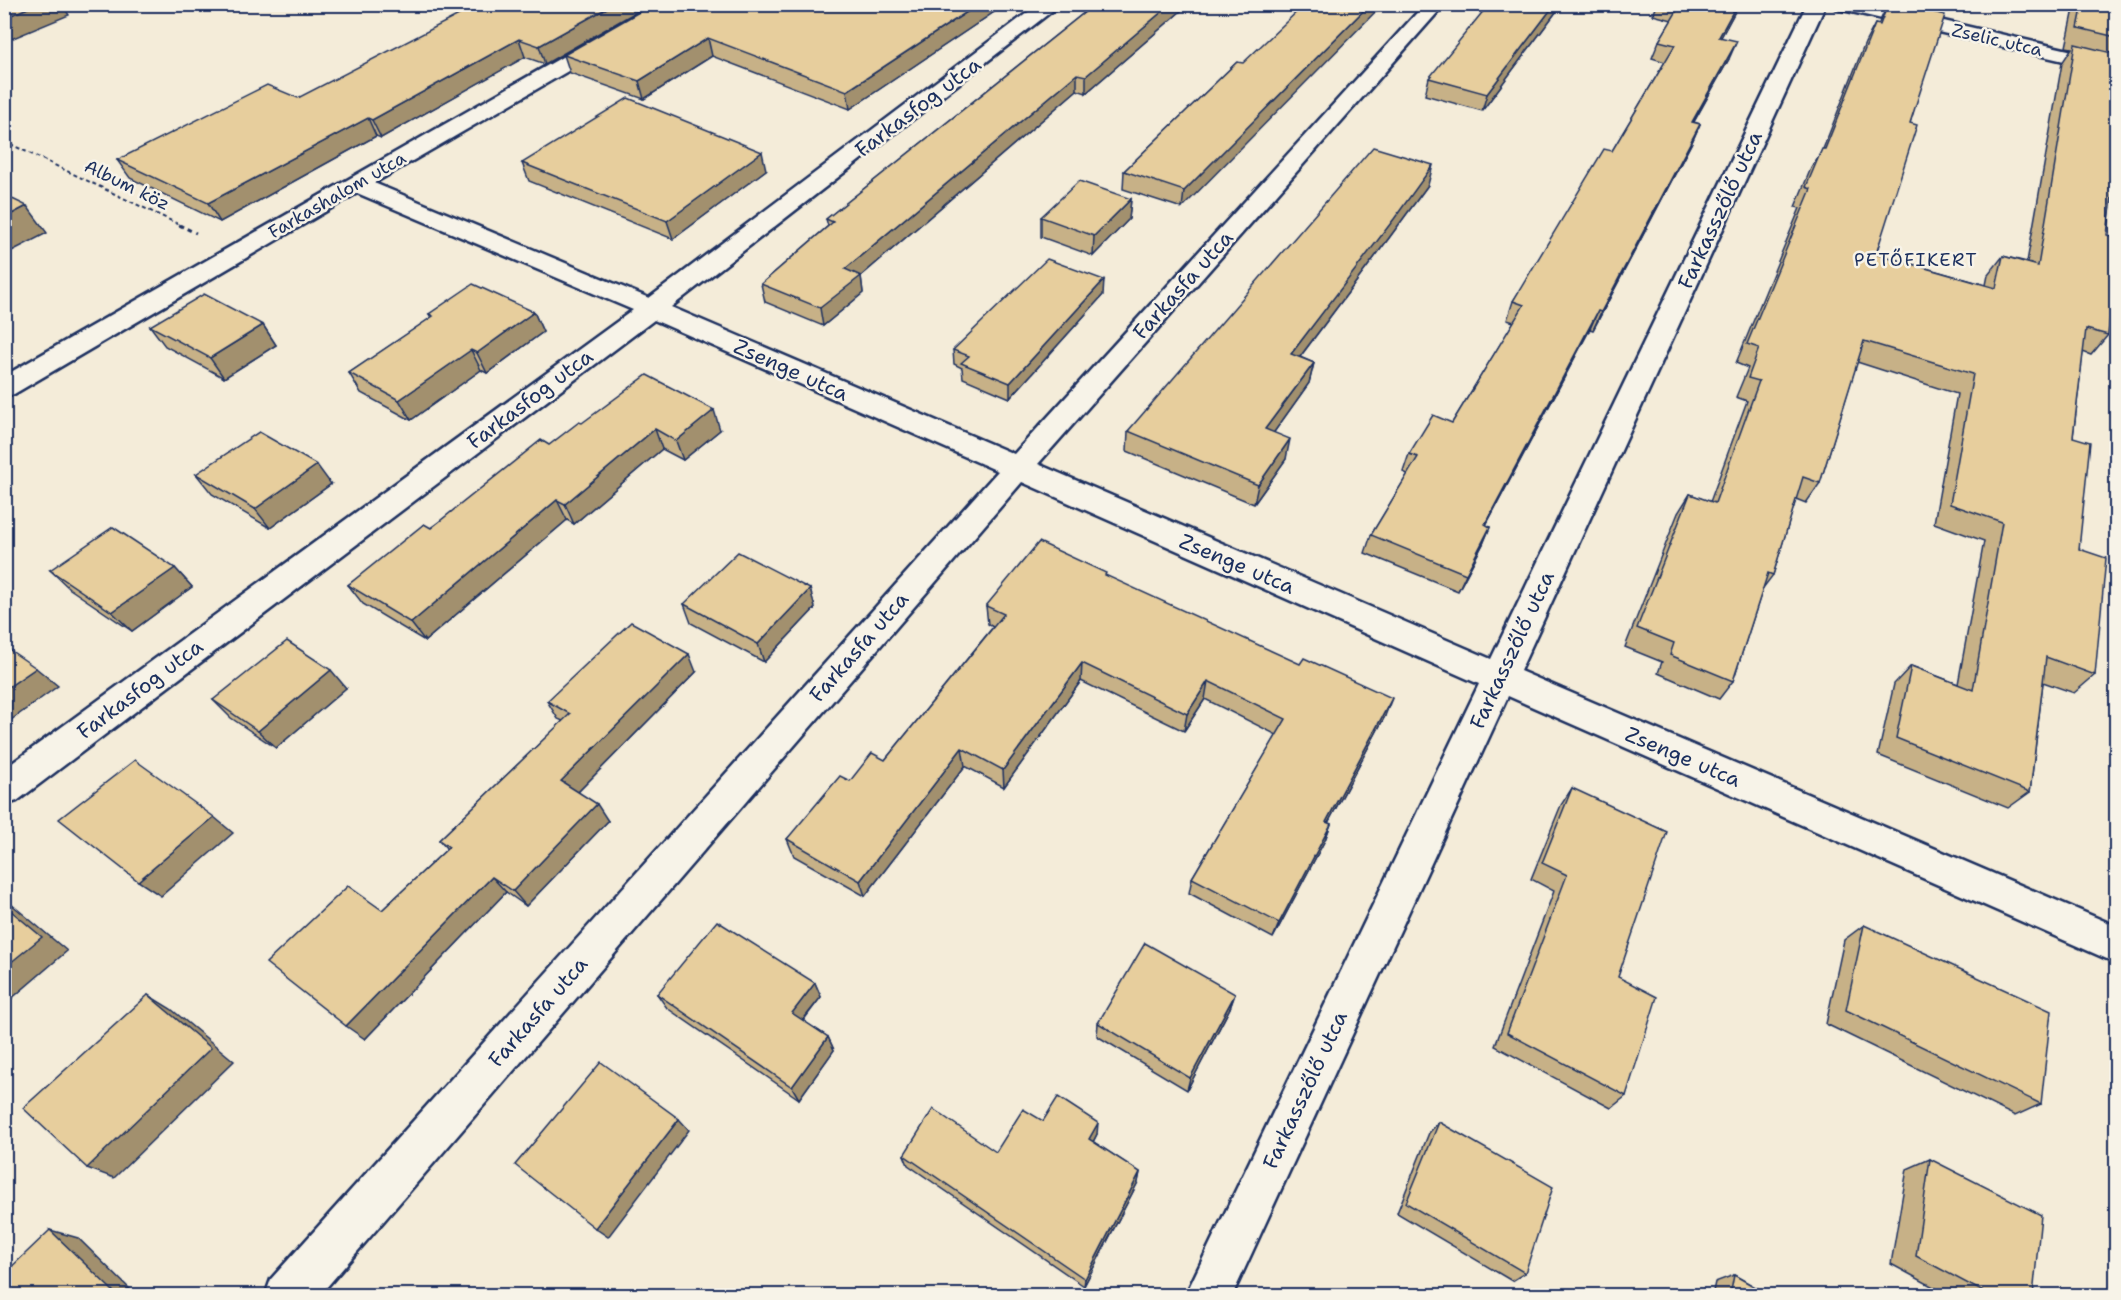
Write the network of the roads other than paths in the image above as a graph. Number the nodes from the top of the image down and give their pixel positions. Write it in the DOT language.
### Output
graph roads {
  1 [pos="670,4"];
  2 [pos="1052,4"];
  3 [pos="1436,4"];
  4 [pos="1817,4"];
  5 [pos="1843,4"];
  6 [pos="2116,67"];
  7 [pos="357,184"];
  8 [pos="652,309"];
  9 [pos="4,388"];
  10 [pos="1017,469"];
  11 [pos="1499,678"];
  12 [pos="4,790"];
  13 [pos="2116,945"];
  14 [pos="288,1296"];
  15 [pos="1208,1296"];
  1 -- 7 [label="street, Farkashalom utca"];
  2 -- 8 [label="street, Farkasfog utca"];
  3 -- 10 [label="street, Farkasfa utca"];
  4 -- 11 [label="street, Farkasszőlő utca"];
  5 -- 6 [label="street, Zselic utca"];
  7 -- 8 [label="street, Zsenge utca"];
  7 -- 9 [label="street, Farkashalom utca"];
  8 -- 10 [label="street, Zsenge utca"];
  8 -- 12 [label="street, Farkasfog utca"];
  10 -- 11 [label="street, Zsenge utca"];
  10 -- 14 [label="street, Farkasfa utca"];
  11 -- 13 [label="street, Zsenge utca"];
  11 -- 15 [label="street, Farkasszőlő utca"];
}
